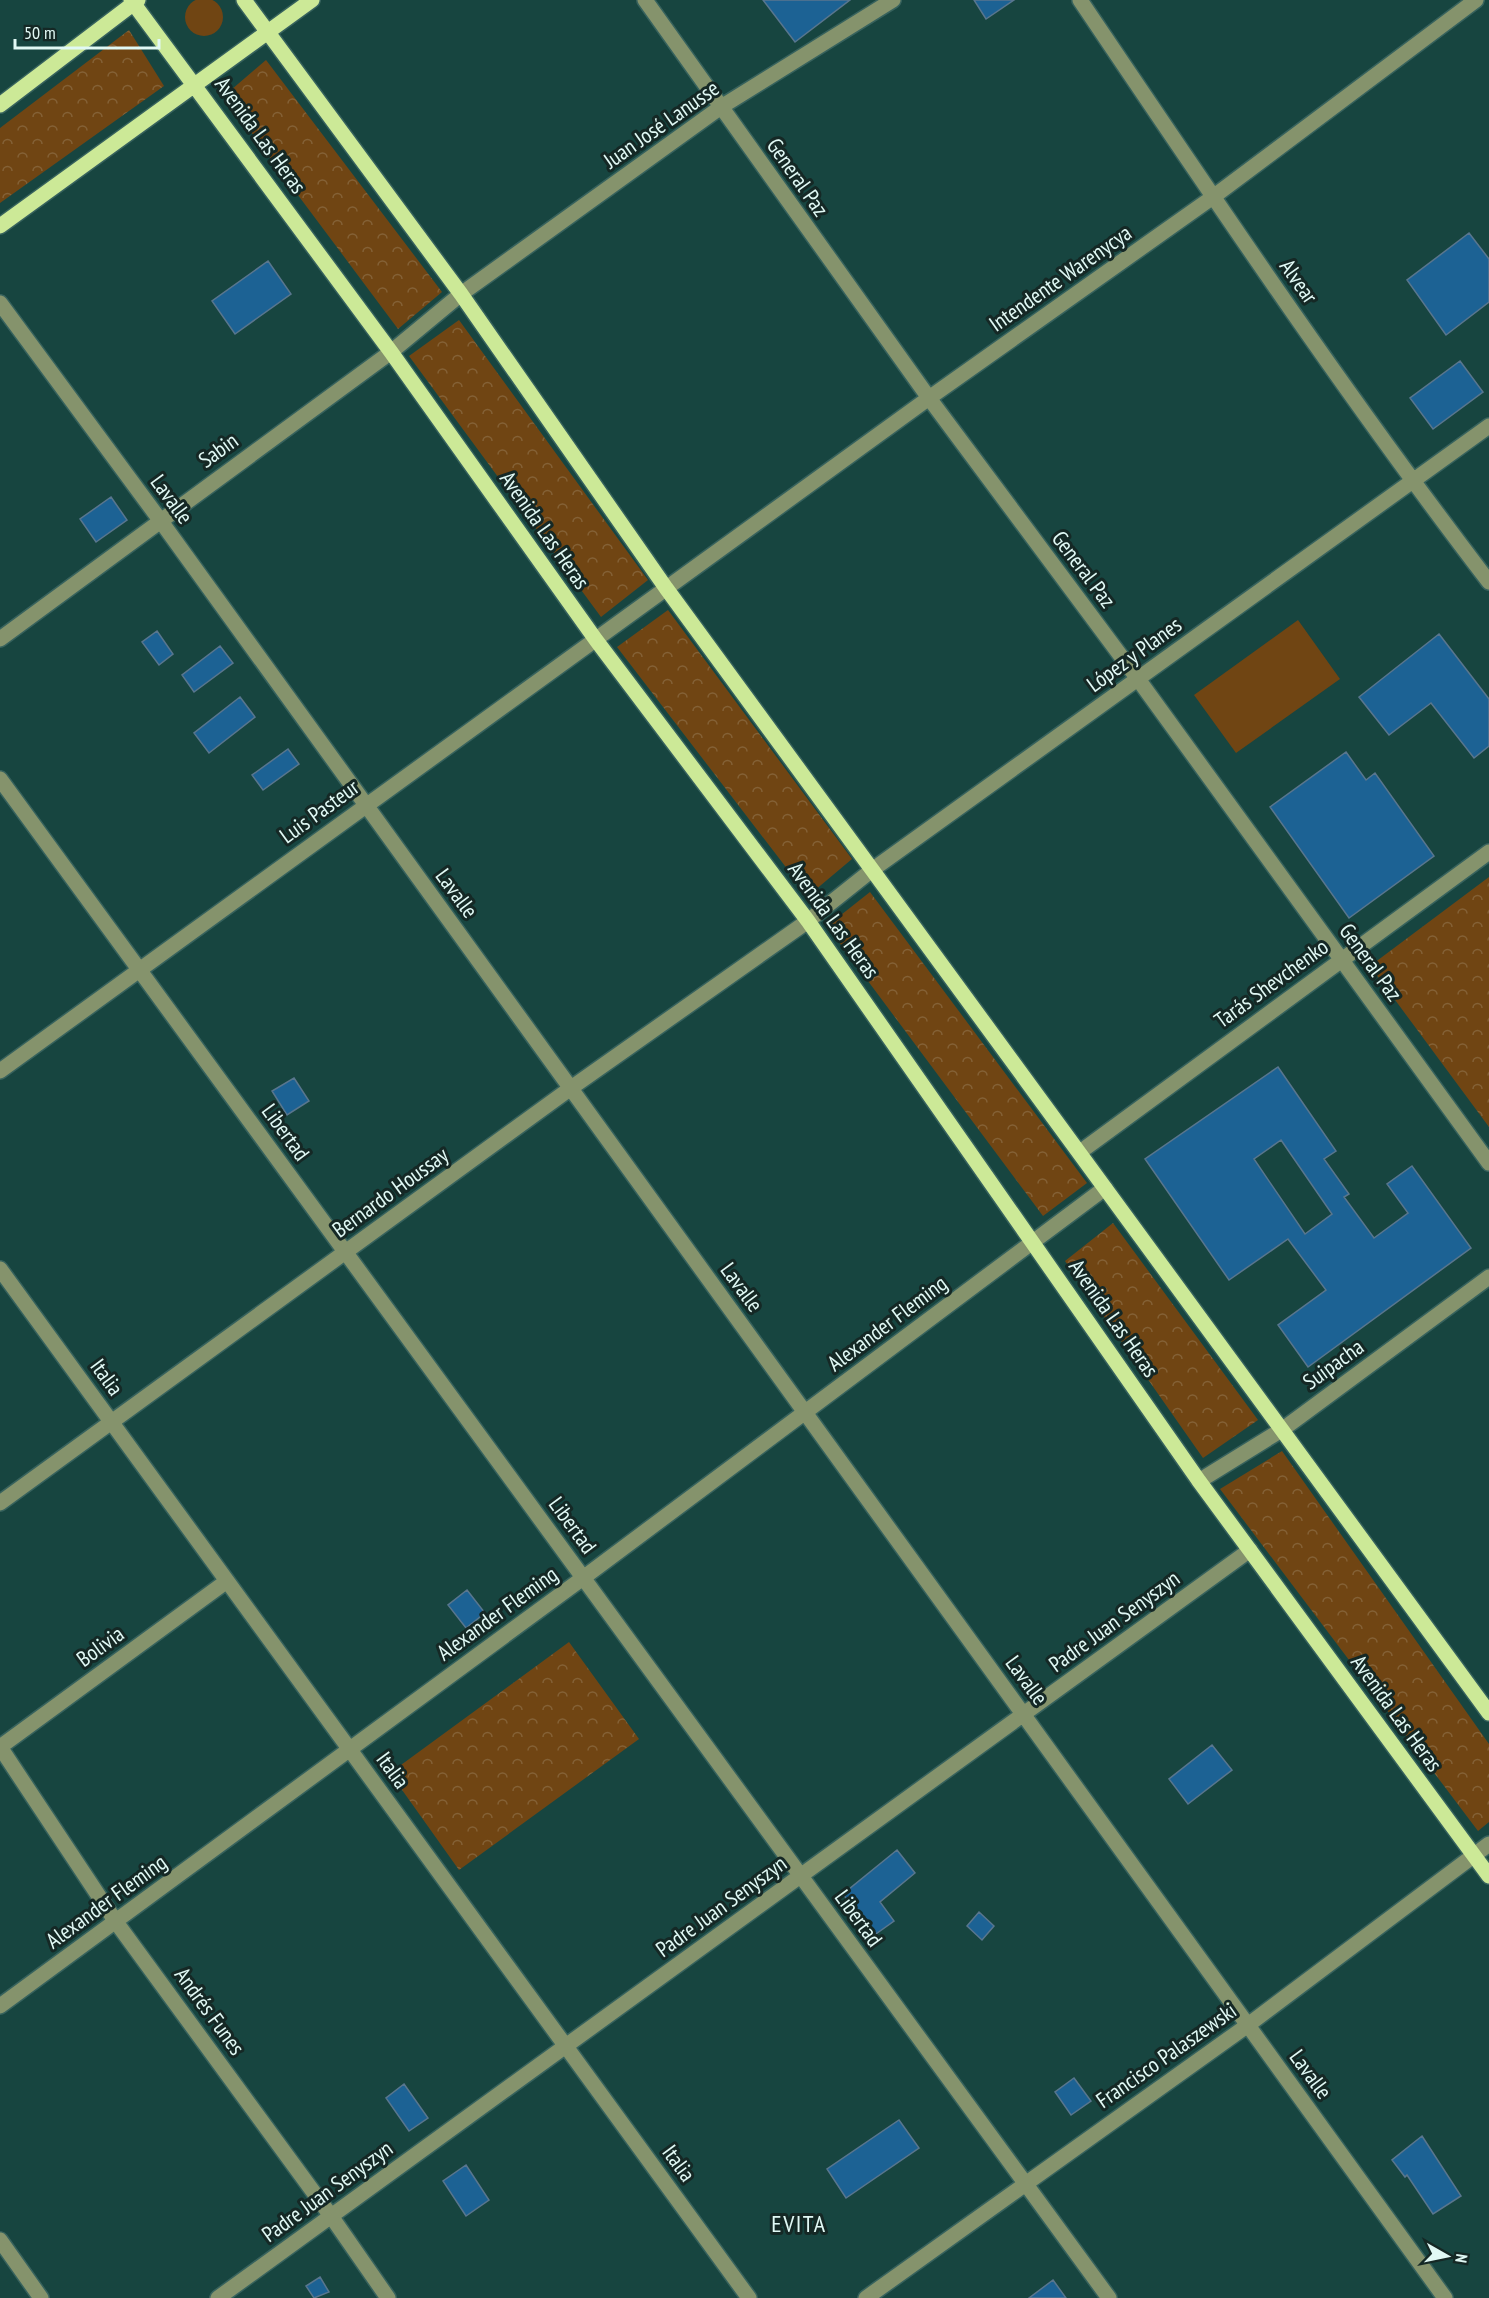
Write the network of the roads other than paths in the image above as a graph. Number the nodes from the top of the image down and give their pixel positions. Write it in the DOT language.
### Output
graph roads {
  1 [pos="244,0"];
  2 [pos="312,0"];
  3 [pos="645,0"];
  4 [pos="893,0"];
  5 [pos="1080,0"];
  6 [pos="1476,0"];
  7 [pos="134,1"];
  8 [pos="268,33"];
  9 [pos="196,85"];
  10 [pos="0,105"];
  11 [pos="722,107"];
  12 [pos="1213,197"];
  13 [pos="0,226"];
  14 [pos="461,294"];
  15 [pos="0,303"];
  16 [pos="391,352"];
  17 [pos="929,398"];
  18 [pos="1489,426"];
  19 [pos="1412,481"];
  20 [pos="160,520"];
  21 [pos="1489,582"];
  22 [pos="666,588"];
  23 [pos="0,639"];
  24 [pos="596,640"];
  25 [pos="1138,679"];
  26 [pos="0,779"];
  27 [pos="366,804"];
  28 [pos="1489,852"];
  29 [pos="872,870"];
  30 [pos="808,921"];
  31 [pos="1341,959"];
  32 [pos="140,970"];
  33 [pos="0,1071"];
  34 [pos="571,1088"];
  35 [pos="1080,1152"];
  36 [pos="1489,1163"];
  37 [pos="1105,1188"];
  38 [pos="1034,1242"];
  39 [pos="346,1252"];
  40 [pos="0,1269"];
  41 [pos="1489,1277"];
  42 [pos="805,1412"];
  43 [pos="112,1422"];
  44 [pos="1283,1429"];
  45 [pos="1199,1481"];
  46 [pos="0,1503"];
  47 [pos="1250,1550"];
  48 [pos="583,1578"];
  49 [pos="227,1581"];
  50 [pos="1489,1713"];
  51 [pos="1023,1714"];
  52 [pos="0,1747"];
  53 [pos="350,1750"];
  54 [pos="1489,1844"];
  55 [pos="1474,1855"];
  56 [pos="801,1876"];
  57 [pos="1489,1876"];
  58 [pos="117,1922"];
  59 [pos="0,2006"];
  60 [pos="1248,2025"];
  61 [pos="566,2046"];
  62 [pos="1025,2183"];
  63 [pos="331,2216"];
  64 [pos="0,2240"];
  65 [pos="41,2298"];
  66 [pos="218,2298"];
  67 [pos="388,2298"];
  68 [pos="749,2298"];
  69 [pos="866,2298"];
  70 [pos="1109,2298"];
  71 [pos="1445,2298"];
  1 -- 8 [label="main road"];
  2 -- 8 [label="main road"];
  3 -- 11 [label="street, General Paz"];
  4 -- 11 [label="street, Juan José Lanusse"];
  5 -- 12 [label="street, Alvear"];
  6 -- 12 [label="street, Intendente Warenycya"];
  7 -- 9 [label="main road, Avenida Las Heras"];
  7 -- 10 [label="main road"];
  8 -- 9 [label="main road"];
  8 -- 14 [label="main road"];
  9 -- 13 [label="main road"];
  9 -- 16 [label="main road, Avenida Las Heras"];
  11 -- 14 [label="street, Juan José Lanusse"];
  11 -- 17 [label="street, General Paz"];
  12 -- 17 [label="street, Intendente Warenycya"];
  12 -- 19 [label="street, Alvear"];
  14 -- 16 [label="street, Sabin"];
  14 -- 22 [label="main road"];
  15 -- 20 [label="street, Lavalle"];
  16 -- 20 [label="street, Sabin"];
  16 -- 24 [label="main road, Avenida Las Heras"];
  17 -- 22 [label="street, Intendente Warenycya"];
  17 -- 25 [label="street, General Paz"];
  18 -- 19 [label="street, López y Planes"];
  19 -- 21 [label="street, Alvear"];
  19 -- 25 [label="street, López y Planes"];
  20 -- 23 [label="street, Sabin"];
  20 -- 27 [label="street, Lavalle"];
  22 -- 24 [label="street, Luis Pasteur"];
  22 -- 29 [label="main road"];
  24 -- 27 [label="street, Luis Pasteur"];
  24 -- 30 [label="main road, Avenida Las Heras"];
  25 -- 29 [label="street, López y Planes"];
  25 -- 31 [label="street, General Paz"];
  26 -- 32 [label="street, Libertad"];
  27 -- 32 [label="street, Luis Pasteur"];
  27 -- 34 [label="street, Lavalle"];
  28 -- 31 [label="street, Tarás Shevchenko"];
  29 -- 30 [label="street, López y Planes"];
  29 -- 35 [label="main road"];
  30 -- 34 [label="street, Bernardo Houssay"];
  30 -- 38 [label="main road, Avenida Las Heras"];
  31 -- 35 [label="street, Tarás Shevchenko"];
  31 -- 36 [label="street, General Paz"];
  32 -- 33 [label="street, Luis Pasteur"];
  32 -- 39 [label="street, Libertad"];
  34 -- 39 [label="street, Bernardo Houssay"];
  34 -- 42 [label="street, Lavalle"];
  35 -- 37 [label="main road"];
  37 -- 38 [label="street, Alexander Fleming"];
  37 -- 44 [label="main road"];
  38 -- 42 [label="street, Alexander Fleming"];
  38 -- 45 [label="main road, Avenida Las Heras"];
  39 -- 43 [label="street, Bernardo Houssay"];
  39 -- 48 [label="street, Libertad"];
  40 -- 43 [label="street, Italia"];
  41 -- 44 [label="street, Suipacha"];
  42 -- 48 [label="street, Alexander Fleming"];
  42 -- 51 [label="street, Lavalle"];
  43 -- 46 [label="street, Bernardo Houssay"];
  43 -- 49 [label="street, Italia"];
  44 -- 45 [label="street, Suipacha"];
  44 -- 50 [label="main road"];
  45 -- 47 [label="main road, Avenida Las Heras"];
  47 -- 51 [label="street, Padre Juan Senyszyn"];
  47 -- 55 [label="main road, Avenida Las Heras"];
  48 -- 53 [label="street, Alexander Fleming"];
  48 -- 56 [label="street, Libertad"];
  49 -- 52 [label="street, Bolivia"];
  49 -- 53 [label="street, Italia"];
  51 -- 56 [label="street, Padre Juan Senyszyn"];
  51 -- 60 [label="street, Lavalle"];
  52 -- 58 [label="street, Andrés Funes"];
  53 -- 58 [label="street, Alexander Fleming"];
  53 -- 61 [label="street, Italia"];
  54 -- 55 [label="street, Francisco Palaszewski"];
  55 -- 57 [label="main road, Avenida Las Heras"];
  55 -- 60 [label="street, Francisco Palaszewski"];
  56 -- 61 [label="street, Padre Juan Senyszyn"];
  56 -- 62 [label="street, Libertad"];
  58 -- 59 [label="street, Alexander Fleming"];
  58 -- 63 [label="street, Andrés Funes"];
  60 -- 62 [label="street, Francisco Palaszewski"];
  60 -- 71 [label="street, Lavalle"];
  61 -- 63 [label="street, Padre Juan Senyszyn"];
  61 -- 68 [label="street, Italia"];
  62 -- 69 [label="street, Francisco Palaszewski"];
  62 -- 70 [label="street, Libertad"];
  63 -- 66 [label="street, Padre Juan Senyszyn"];
  63 -- 67 [label="street, Andrés Funes"];
  64 -- 65 [label="street"];
}
